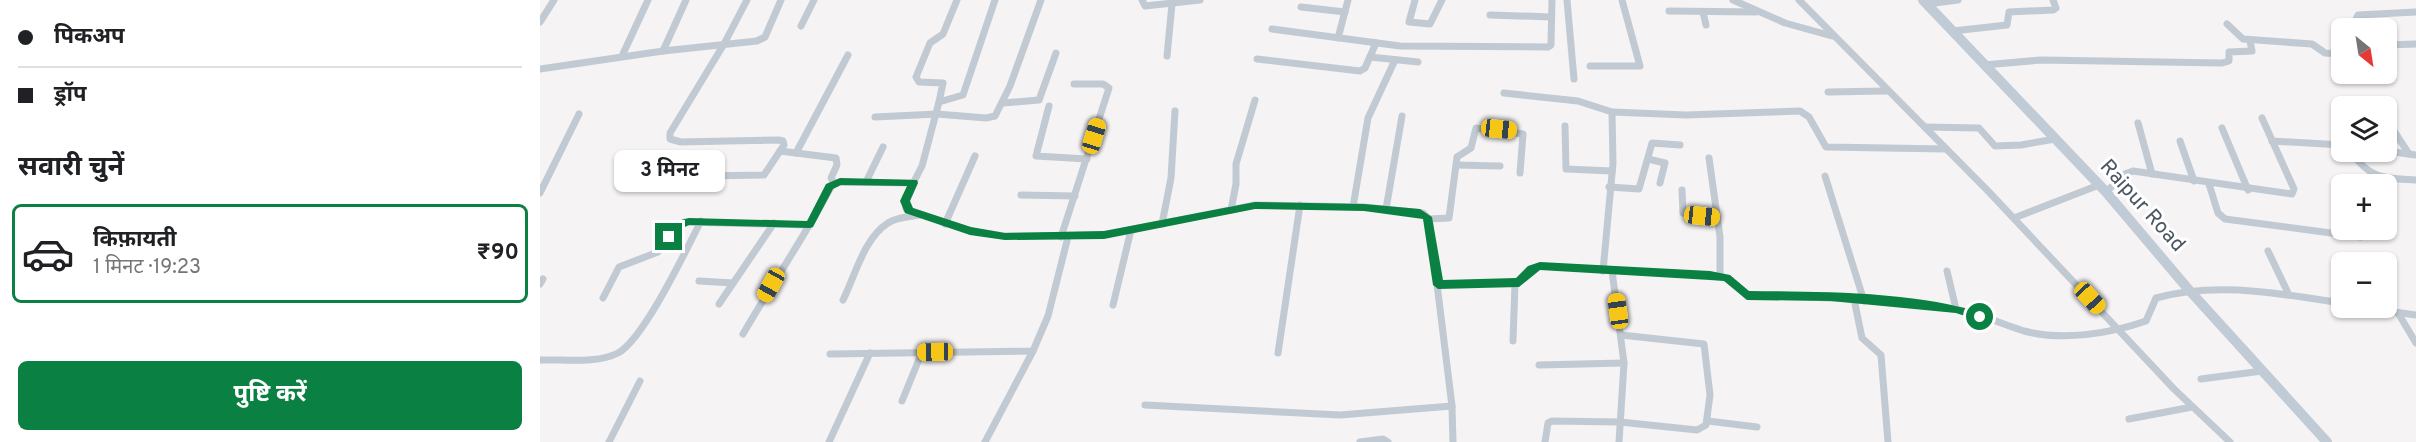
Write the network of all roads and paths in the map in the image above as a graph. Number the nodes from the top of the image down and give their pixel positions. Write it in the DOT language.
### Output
graph roads {
  1 [pos="554,0"];
  2 [pos="648,0"];
  3 [pos="686,0"];
  4 [pos="747,0"];
  5 [pos="781,0"];
  6 [pos="814,0"];
  7 [pos="957,0"];
  8 [pos="995,0"];
  9 [pos="1041,0"];
  10 [pos="1142,0"];
  11 [pos="1200,0"];
  12 [pos="1348,0"];
  13 [pos="1415,0"];
  14 [pos="1442,0"];
  15 [pos="1552,0"];
  16 [pos="1567,0"];
  17 [pos="1622,0"];
  18 [pos="1733,0"];
  19 [pos="1799,0"];
  20 [pos="1959,0"];
  21 [pos="2053,0"];
  22 [pos="1925,2"];
  23 [pos="1160,3"];
  24 [pos="1172,4"];
  25 [pos="1301,7"];
  26 [pos="1669,11"];
  27 [pos="1345,12"];
  28 [pos="1703,12"];
  29 [pos="1762,12"];
  30 [pos="2416,12"];
  31 [pos="1490,15"];
  32 [pos="1551,17"];
  33 [pos="2356,18"];
  34 [pos="540,22"];
  35 [pos="2227,24"];
  36 [pos="801,26"];
  37 [pos="1706,26"];
  38 [pos="1272,29"];
  39 [pos="1953,31"];
  40 [pos="1834,36"];
  41 [pos="1338,38"];
  42 [pos="2250,41"];
  43 [pos="1376,43"];
  44 [pos="724,44"];
  45 [pos="2416,44"];
  46 [pos="2397,45"];
  47 [pos="663,51"];
  48 [pos="1056,53"];
  49 [pos="2331,53"];
  50 [pos="849,55"];
  51 [pos="622,56"];
  52 [pos="1167,56"];
  53 [pos="1370,57"];
  54 [pos="1257,59"];
  55 [pos="1395,60"];
  56 [pos="1418,62"];
  57 [pos="1984,65"];
  58 [pos="1590,66"];
  59 [pos="540,69"];
  60 [pos="1574,79"];
  61 [pos="1074,84"];
  62 [pos="1886,91"];
  63 [pos="1828,92"];
  64 [pos="1504,93"];
  65 [pos="1255,100"];
  66 [pos="939,102"];
  67 [pos="1003,103"];
  68 [pos="1049,106"];
  69 [pos="1175,111"];
  70 [pos="1612,112"];
  71 [pos="579,114"];
  72 [pos="937,114"];
  73 [pos="1402,116"];
  74 [pos="875,117"];
  75 [pos="2262,118"];
  76 [pos="2138,123"];
  77 [pos="1565,126"];
  78 [pos="1925,128"];
  79 [pos="2222,128"];
  80 [pos="2397,134"];
  81 [pos="2055,139"];
  82 [pos="2180,141"];
  83 [pos="2272,141"];
  84 [pos="2331,144"];
  85 [pos="1680,145"];
  86 [pos="884,147"];
  87 [pos="1946,149"];
  88 [pos="780,151"];
  89 [pos="2397,152"];
  90 [pos="796,153"];
  91 [pos="2412,154"];
  92 [pos="975,156"];
  93 [pos="1708,158"];
  94 [pos="1087,159"];
  95 [pos="1648,159"];
  96 [pos="2357,162"];
  97 [pos="1457,165"];
  98 [pos="1500,166"];
  99 [pos="1612,171"];
  100 [pos="1520,173"];
  101 [pos="2152,174"];
  102 [pos="1825,176"];
  103 [pos="702,177"];
  104 [pos="2416,180"];
  105 [pos="2194,181"];
  106 [pos="866,182"];
  107 [pos="834,183"];
  108 [pos="914,183"];
  109 [pos="1660,183"];
  110 [pos="2209,184"];
  111 [pos="1609,187"];
  112 [pos="2102,188"];
  113 [pos="1682,190"];
  114 [pos="2248,190"];
  115 [pos="540,193"];
  116 [pos="1022,195"];
  117 [pos="1075,196"];
  118 [pos="1300,205"];
  119 [pos="1353,207"];
  120 [pos="1386,209"];
  121 [pos="1231,210"];
  122 [pos="920,215"];
  123 [pos="1718,218"];
  124 [pos="2014,218"];
  125 [pos="1429,219"];
  126 [pos="701,222"];
  127 [pos="774,223"];
  128 [pos="945,224"];
  129 [pos="1161,224"];
  130 [pos="810,225"];
  131 [pos="1131,230"];
  132 [pos="2331,233"];
  133 [pos="1064,237"];
  134 [pos="2268,250"];
  135 [pos="1603,271"];
  136 [pos="1612,271"];
  137 [pos="1947,271"];
  138 [pos="1720,276"];
  139 [pos="699,281"];
  140 [pos="733,283"];
  141 [pos="1515,283"];
  142 [pos="1438,285"];
  143 [pos="2189,290"];
  144 [pos="2289,295"];
  145 [pos="603,298"];
  146 [pos="1854,299"];
  147 [pos="843,300"];
  148 [pos="1864,301"];
  149 [pos="2331,301"];
  150 [pos="719,304"];
  151 [pos="1113,305"];
  152 [pos="1956,309"];
  153 [pos="2398,313"];
  154 [pos="2416,315"];
  155 [pos="2120,330"];
  156 [pos="743,334"];
  157 [pos="1621,335"];
  158 [pos="1513,341"];
  159 [pos="2416,343"];
  160 [pos="1033,351"];
  161 [pos="922,352"];
  162 [pos="1278,352"];
  163 [pos="870,353"];
  164 [pos="830,354"];
  165 [pos="540,360"];
  166 [pos="1624,363"];
  167 [pos="1539,364"];
  168 [pos="2262,371"];
  169 [pos="2201,379"];
  170 [pos="640,381"];
  171 [pos="902,401"];
  172 [pos="1145,405"];
  173 [pos="1452,406"];
  174 [pos="2192,407"];
  175 [pos="2129,419"];
  176 [pos="1708,421"];
  177 [pos="1620,422"];
  178 [pos="1757,428"];
  179 [pos="609,442"];
  180 [pos="830,442"];
  181 [pos="985,442"];
  182 [pos="1360,442"];
  183 [pos="1388,442"];
  184 [pos="1453,442"];
  185 [pos="1545,442"];
  186 [pos="1619,442"];
  187 [pos="1888,442"];
  188 [pos="2230,442"];
  189 [pos="2327,442"];
  1 -- 34 [label="street"];
  2 -- 51 [label="street"];
  3 -- 47 [label="street"];
  4 -- 44 [label="street"];
  5 -- 44 [label="street"];
  6 -- 36 [label="street"];
  7 -- 66 [label="street"];
  8 -- 66 [label="street"];
  9 -- 67 [label="street"];
  10 -- 23 [label="street"];
  11 -- 24 [label="street"];
  12 -- 27 [label="street"];
  13 -- 14 [label="street"];
  15 -- 32 [label="street"];
  16 -- 60 [label="street"];
  17 -- 58 [label="street"];
  18 -- 29 [label="street"];
  19 -- 40 [label="street"];
  20 -- 22 [label="street"];
  21 -- 39 [label="street"];
  22 -- 39 [label="main road, Raipur Road"];
  23 -- 24 [label="street"];
  24 -- 52 [label="street"];
  25 -- 27 [label="street"];
  26 -- 28 [label="street"];
  27 -- 41 [label="street"];
  28 -- 29 [label="street"];
  28 -- 37 [label="street"];
  29 -- 40 [label="street"];
  30 -- 33 [label="street"];
  31 -- 32 [label="street"];
  32 -- 43 [label="street"];
  35 -- 42 [label="street"];
  38 -- 41 [label="street"];
  39 -- 57 [label="main road, Raipur Road"];
  40 -- 62 [label="street"];
  41 -- 43 [label="street"];
  42 -- 49 [label="street"];
  42 -- 57 [label="street"];
  43 -- 53 [label="street"];
  44 -- 47 [label="street"];
  44 -- 88 [label="street"];
  45 -- 46 [label="street"];
  47 -- 51 [label="street"];
  48 -- 67 [label="street"];
  50 -- 90 [label="street"];
  51 -- 59 [label="street"];
  53 -- 54 [label="street"];
  53 -- 55 [label="street"];
  55 -- 56 [label="street"];
  55 -- 119 [label="street"];
  57 -- 81 [label="main road, Raipur Road"];
  61 -- 94 [label="street"];
  62 -- 63 [label="street"];
  62 -- 78 [label="street"];
  64 -- 70 [label="street"];
  65 -- 121 [label="street"];
  66 -- 72 [label="street"];
  67 -- 72 [label="street"];
  68 -- 94 [label="street"];
  69 -- 129 [label="street"];
  70 -- 87 [label="street"];
  70 -- 99 [label="street"];
  71 -- 115 [label="street"];
  72 -- 74 [label="street"];
  72 -- 108 [label="street"];
  73 -- 120 [label="street"];
  75 -- 83 [label="street"];
  76 -- 101 [label="street"];
  77 -- 99 [label="street"];
  78 -- 81 [label="street"];
  78 -- 87 [label="street"];
  79 -- 114 [label="street"];
  80 -- 91 [label="street"];
  81 -- 112 [label="main road, Raipur Road"];
  82 -- 105 [label="street"];
  83 -- 84 [label="street"];
  83 -- 114 [label="street"];
  85 -- 95 [label="street"];
  86 -- 106 [label="street"];
  87 -- 124 [label="street"];
  88 -- 90 [label="street"];
  88 -- 103 [label="street"];
  89 -- 91 [label="street"];
  90 -- 107 [label="street"];
  92 -- 128 [label="street"];
  93 -- 123 [label="street"];
  94 -- 117 [label="street"];
  95 -- 109 [label="street"];
  95 -- 111 [label="street"];
  96 -- 104 [label="street"];
  97 -- 98 [label="street"];
  97 -- 100 [label="street"];
  97 -- 125 [label="street"];
  99 -- 111 [label="street"];
  101 -- 105 [label="street"];
  101 -- 112 [label="street"];
  102 -- 148 [label="street"];
  105 -- 110 [label="street"];
  106 -- 107 [label="street"];
  106 -- 108 [label="street"];
  107 -- 130 [label="street"];
  108 -- 122 [label="street"];
  110 -- 114 [label="street"];
  110 -- 132 [label="street"];
  111 -- 135 [label="street"];
  112 -- 124 [label="street"];
  112 -- 143 [label="main road, Raipur Road"];
  113 -- 123 [label="street"];
  116 -- 117 [label="street"];
  117 -- 133 [label="street"];
  118 -- 119 [label="street"];
  118 -- 121 [label="street"];
  118 -- 162 [label="street"];
  119 -- 120 [label="street"];
  120 -- 125 [label="street"];
  121 -- 129 [label="street"];
  122 -- 128 [label="street"];
  122 -- 147 [label="street"];
  123 -- 138 [label="street"];
  124 -- 155 [label="street"];
  125 -- 142 [label="street"];
  126 -- 127 [label="street"];
  126 -- 145 [label="street"];
  126 -- 165 [label="street"];
  127 -- 130 [label="street"];
  127 -- 140 [label="street"];
  128 -- 133 [label="street"];
  129 -- 131 [label="street"];
  130 -- 156 [label="street"];
  131 -- 133 [label="street"];
  131 -- 151 [label="street"];
  133 -- 160 [label="street"];
  134 -- 144 [label="street"];
  135 -- 136 [label="street"];
  135 -- 141 [label="street"];
  136 -- 138 [label="street"];
  136 -- 157 [label="street"];
  137 -- 152 [label="street"];
  138 -- 146 [label="street"];
  139 -- 140 [label="street"];
  140 -- 150 [label="street"];
  141 -- 142 [label="street"];
  141 -- 158 [label="street"];
  142 -- 173 [label="street"];
  143 -- 144 [label="street"];
  143 -- 155 [label="street"];
  143 -- 168 [label="main road, Raipur Road"];
  144 -- 149 [label="street"];
  146 -- 148 [label="street"];
  146 -- 187 [label="street"];
  148 -- 152 [label="street"];
  152 -- 155 [label="street"];
  153 -- 154 [label="street"];
  153 -- 159 [label="street"];
  155 -- 174 [label="street"];
  157 -- 166 [label="street"];
  157 -- 176 [label="street"];
  160 -- 161 [label="street"];
  160 -- 181 [label="street"];
  161 -- 163 [label="street"];
  161 -- 171 [label="street"];
  163 -- 164 [label="street"];
  163 -- 180 [label="street"];
  166 -- 167 [label="street"];
  166 -- 177 [label="street"];
  168 -- 169 [label="street"];
  168 -- 189 [label="main road, Raipur Road"];
  170 -- 179 [label="street"];
  172 -- 173 [label="street"];
  173 -- 184 [label="street"];
  174 -- 175 [label="street"];
  174 -- 188 [label="street"];
  176 -- 177 [label="street"];
  176 -- 178 [label="street"];
  177 -- 185 [label="street"];
  177 -- 186 [label="street"];
  182 -- 183 [label="street"];
}
